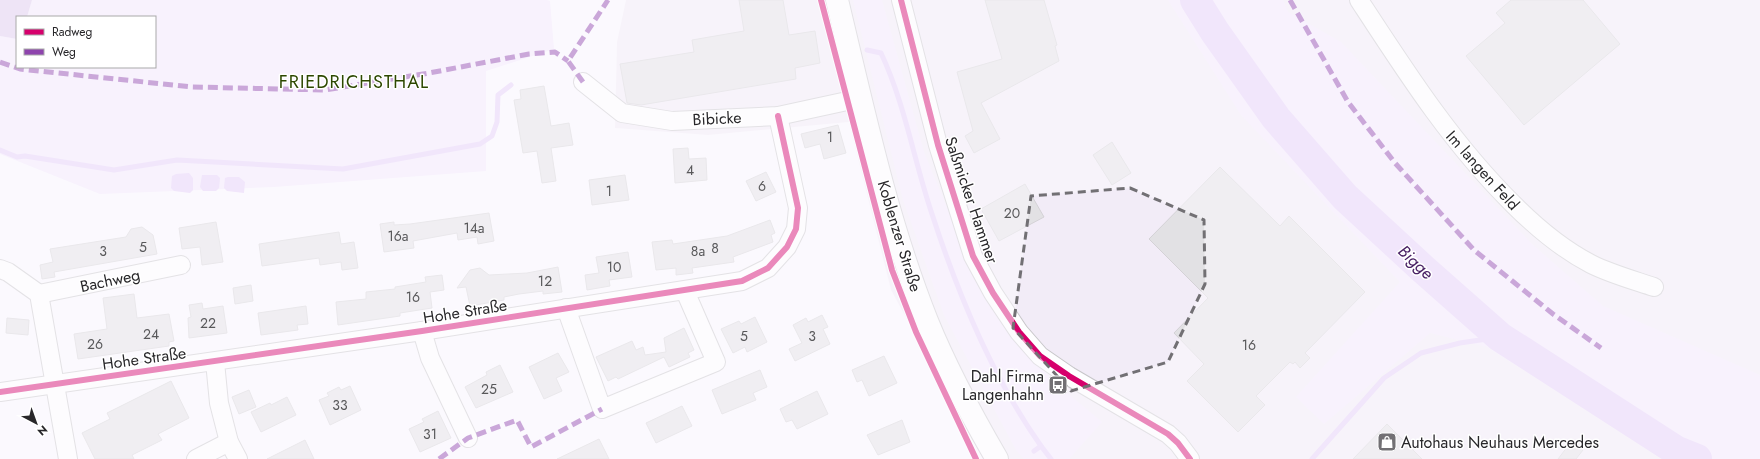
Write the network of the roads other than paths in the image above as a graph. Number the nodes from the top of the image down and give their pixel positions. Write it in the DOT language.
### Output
graph roads {
  1 [pos="837,0"];
  2 [pos="901,0"];
  3 [pos="1359,0"];
  4 [pos="583,82"];
  5 [pos="861,98"];
  6 [pos="778,116"];
  7 [pos="180,265"];
  8 [pos="0,269"];
  9 [pos="1654,287"];
  10 [pos="685,291"];
  11 [pos="39,294"];
  12 [pos="566,308"];
  13 [pos="422,331"];
  14 [pos="215,362"];
  15 [pos="55,384"];
  16 [pos="0,392"];
  17 [pos="468,438"];
  18 [pos="229,442"];
  19 [pos="68,459"];
  20 [pos="196,459"];
  21 [pos="238,459"];
  22 [pos="997,459"];
  23 [pos="1190,459"];
  1 -- 5 [label="main road, Koblenzer Straße"];
  2 -- 23 [label="street, Saßmicker Hammer"];
  3 -- 9 [label="street, Im langen Feld"];
  4 -- 6 [label="street, Bibicke"];
  5 -- 6 [label="street, Bibicke"];
  5 -- 22 [label="main road, Koblenzer Straße"];
  6 -- 10 [label="street, Hohe Straße"];
  7 -- 11 [label="street, Bachweg"];
  8 -- 11 [label="street"];
  10 -- 12 [label="street, Hohe Straße"];
  10 -- 12 [label="street"];
  11 -- 15 [label="street"];
  12 -- 13 [label="street, Hohe Straße"];
  13 -- 14 [label="street, Hohe Straße"];
  13 -- 17 [label="street, Hohe Straße"];
  14 -- 15 [label="street, Hohe Straße"];
  14 -- 18 [label="street"];
  15 -- 16 [label="street, Hohe Straße"];
  15 -- 19 [label="street"];
  18 -- 20 [label="street"];
  18 -- 21 [label="street"];
}
